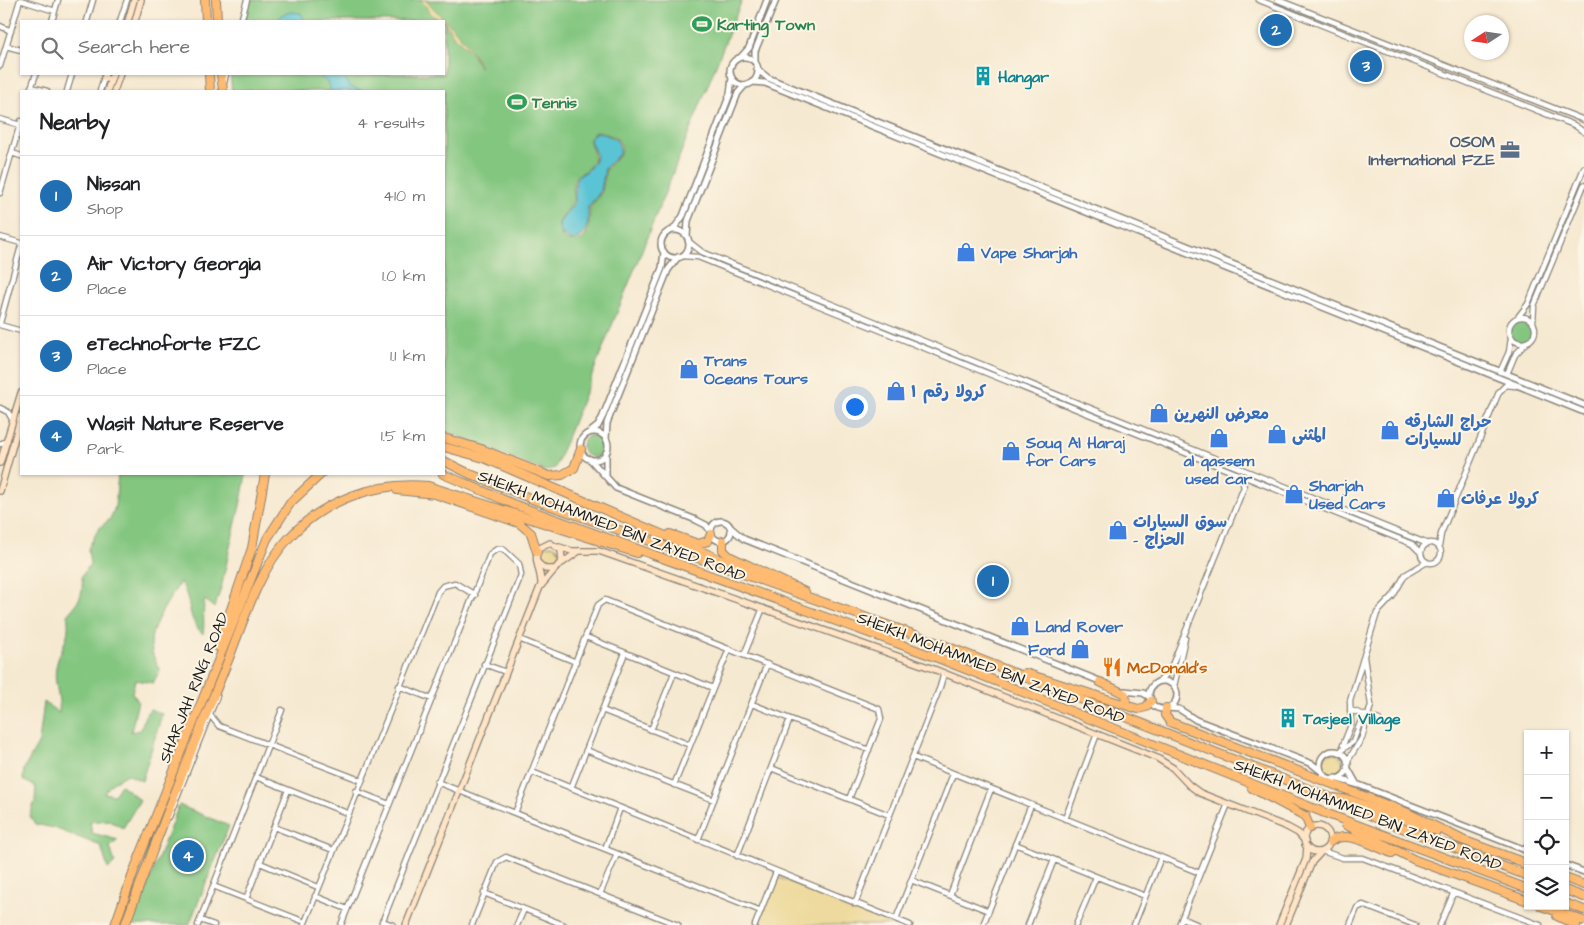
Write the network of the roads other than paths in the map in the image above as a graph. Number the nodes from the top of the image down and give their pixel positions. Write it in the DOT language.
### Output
graph roads {
  1 [pos="20,0"];
  2 [pos="58,0"];
  3 [pos="93,0"];
  4 [pos="126,0"];
  5 [pos="134,0"];
  6 [pos="141,0"];
  7 [pos="205,0"];
  8 [pos="216,0"];
  9 [pos="248,0"];
  10 [pos="767,0"];
  11 [pos="776,0"];
  12 [pos="1259,0"];
  13 [pos="1278,0"];
  14 [pos="55,11"];
  15 [pos="52,20"];
  16 [pos="87,20"];
  17 [pos="120,20"];
  18 [pos="128,20"];
  19 [pos="135,20"];
  20 [pos="206,20"];
  21 [pos="218,20"];
  22 [pos="241,20"];
  23 [pos="0,26"];
  24 [pos="10,31"];
  25 [pos="6,46"];
  26 [pos="20,50"];
  27 [pos="741,57"];
  28 [pos="0,64"];
  29 [pos="756,66"];
  30 [pos="36,75"];
  31 [pos="72,75"];
  32 [pos="120,75"];
  33 [pos="209,75"];
  34 [pos="221,75"];
  35 [pos="226,75"];
  36 [pos="103,78"];
  37 [pos="732,78"];
  38 [pos="110,82"];
  39 [pos="752,82"];
  40 [pos="745,85"];
  41 [pos="31,89"];
  42 [pos="67,90"];
  43 [pos="114,90"];
  44 [pos="210,90"];
  45 [pos="223,90"];
  46 [pos="0,119"];
  47 [pos="1584,120"];
  48 [pos="20,123"];
  49 [pos="20,126"];
  50 [pos="1584,132"];
  51 [pos="12,154"];
  52 [pos="20,156"];
  53 [pos="1584,168"];
  54 [pos="1584,184"];
  55 [pos="0,193"];
  56 [pos="673,230"];
  57 [pos="0,237"];
  58 [pos="687,239"];
  59 [pos="20,245"];
  60 [pos="20,249"];
  61 [pos="664,252"];
  62 [pos="1194,252"];
  63 [pos="680,256"];
  64 [pos="843,308"];
  65 [pos="840,314"];
  66 [pos="1518,317"];
  67 [pos="1533,323"];
  68 [pos="0,324"];
  69 [pos="20,331"];
  70 [pos="1511,338"];
  71 [pos="1526,343"];
  72 [pos="1500,372"];
  73 [pos="1507,374"];
  74 [pos="1519,386"];
  75 [pos="20,397"];
  76 [pos="1072,400"];
  77 [pos="1584,405"];
  78 [pos="18,406"];
  79 [pos="1070,406"];
  80 [pos="2,409"];
  81 [pos="1584,412"];
  82 [pos="20,420"];
  83 [pos="13,421"];
  84 [pos="589,434"];
  85 [pos="445,438"];
  86 [pos="606,439"];
  87 [pos="7,441"];
  88 [pos="0,444"];
  89 [pos="445,447"];
  90 [pos="581,449"];
  91 [pos="606,454"];
  92 [pos="590,459"];
  93 [pos="445,462"];
  94 [pos="0,463"];
  95 [pos="1240,474"];
  96 [pos="265,475"];
  97 [pos="320,475"];
  98 [pos="445,475"];
  99 [pos="606,476"];
  100 [pos="1256,480"];
  101 [pos="1244,487"];
  102 [pos="0,491"];
  103 [pos="353,495"];
  104 [pos="696,520"];
  105 [pos="628,522"];
  106 [pos="717,522"];
  107 [pos="731,528"];
  108 [pos="711,533"];
  109 [pos="744,539"];
  110 [pos="724,541"];
  111 [pos="1428,544"];
  112 [pos="559,547"];
  113 [pos="1439,547"];
  114 [pos="581,550"];
  115 [pos="537,552"];
  116 [pos="1421,553"];
  117 [pos="671,562"];
  118 [pos="1427,562"];
  119 [pos="538,563"];
  120 [pos="561,564"];
  121 [pos="555,569"];
  122 [pos="772,584"];
  123 [pos="540,587"];
  124 [pos="475,594"];
  125 [pos="815,598"];
  126 [pos="763,608"];
  127 [pos="1187,627"];
  128 [pos="586,637"];
  129 [pos="519,639"];
  130 [pos="729,649"];
  131 [pos="625,653"];
  132 [pos="744,655"];
  133 [pos="1364,656"];
  134 [pos="576,662"];
  135 [pos="484,664"];
  136 [pos="768,664"];
  137 [pos="996,666"];
  138 [pos="225,668"];
  139 [pos="506,672"];
  140 [pos="674,673"];
  141 [pos="946,674"];
  142 [pos="212,675"];
  143 [pos="1160,681"];
  144 [pos="1100,682"];
  145 [pos="1154,684"];
  146 [pos="399,686"];
  147 [pos="1174,686"];
  148 [pos="713,688"];
  149 [pos="1135,692"];
  150 [pos="1177,696"];
  151 [pos="432,699"];
  152 [pos="1150,699"];
  153 [pos="1122,703"];
  154 [pos="752,704"];
  155 [pos="1167,708"];
  156 [pos="282,710"];
  157 [pos="602,710"];
  158 [pos="1350,710"];
  159 [pos="1183,712"];
  160 [pos="211,716"];
  161 [pos="1366,716"];
  162 [pos="790,719"];
  163 [pos="1379,720"];
  164 [pos="219,726"];
  165 [pos="206,728"];
  166 [pos="651,730"];
  167 [pos="1099,735"];
  168 [pos="268,744"];
  169 [pos="690,745"];
  170 [pos="1343,745"];
  171 [pos="586,750"];
  172 [pos="869,750"];
  173 [pos="1339,752"];
  174 [pos="913,757"];
  175 [pos="1322,758"];
  176 [pos="1307,762"];
  177 [pos="1347,765"];
  178 [pos="771,768"];
  179 [pos="1321,771"];
  180 [pos="532,772"];
  181 [pos="954,774"];
  182 [pos="256,777"];
  183 [pos="1336,778"];
  184 [pos="360,780"];
  185 [pos="1242,780"];
  186 [pos="437,782"];
  187 [pos="674,785"];
  188 [pos="1359,785"];
  189 [pos="571,788"];
  190 [pos="991,789"];
  191 [pos="288,790"];
  192 [pos="459,790"];
  193 [pos="356,791"];
  194 [pos="1331,798"];
  195 [pos="849,799"];
  196 [pos="714,800"];
  197 [pos="390,804"];
  198 [pos="1228,804"];
  199 [pos="1031,805"];
  200 [pos="620,808"];
  201 [pos="347,813"];
  202 [pos="515,813"];
  203 [pos="1325,813"];
  204 [pos="889,815"];
  205 [pos="1065,819"];
  206 [pos="274,826"];
  207 [pos="1289,828"];
  208 [pos="1309,829"];
  209 [pos="1461,839"];
  210 [pos="698,840"];
  211 [pos="1330,843"];
  212 [pos="1015,844"];
  213 [pos="1306,844"];
  214 [pos="605,849"];
  215 [pos="1524,849"];
  216 [pos="333,850"];
  217 [pos="152,851"];
  218 [pos="1322,851"];
  219 [pos="617,854"];
  220 [pos="1336,855"];
  221 [pos="736,856"];
  222 [pos="1161,857"];
  223 [pos="1054,860"];
  224 [pos="1415,860"];
  225 [pos="260,863"];
  226 [pos="1524,863"];
  227 [pos="1569,866"];
  228 [pos="776,872"];
  229 [pos="1584,872"];
  230 [pos="1200,873"];
  231 [pos="1524,874"];
  232 [pos="1096,877"];
  233 [pos="1569,879"];
  234 [pos="911,880"];
  235 [pos="1584,885"];
  236 [pos="213,886"];
  237 [pos="318,887"];
  238 [pos="1524,888"];
  239 [pos="1569,891"];
  240 [pos="484,893"];
  241 [pos="600,894"];
  242 [pos="1452,894"];
  243 [pos="950,895"];
  244 [pos="315,896"];
  245 [pos="1145,896"];
  246 [pos="1584,897"];
  247 [pos="246,899"];
  248 [pos="1288,901"];
  249 [pos="1524,901"];
  250 [pos="855,904"];
  251 [pos="1569,904"];
  252 [pos="348,909"];
  253 [pos="524,909"];
  254 [pos="1548,910"];
  255 [pos="1552,910"];
  256 [pos="1584,910"];
  257 [pos="760,911"];
  258 [pos="989,911"];
  259 [pos="1290,916"];
  260 [pos="1182,918"];
  261 [pos="896,919"];
  262 [pos="1584,921"];
  263 [pos="199,922"];
  264 [pos="381,923"];
  265 [pos="304,924"];
  266 [pos="115,925"];
  267 [pos="125,925"];
  268 [pos="214,925"];
  269 [pos="341,925"];
  270 [pos="393,925"];
  271 [pos="406,925"];
  272 [pos="472,925"];
  273 [pos="517,925"];
  274 [pos="564,925"];
  275 [pos="678,925"];
  276 [pos="755,925"];
  277 [pos="910,925"];
  278 [pos="983,925"];
  279 [pos="1028,925"];
  280 [pos="1076,925"];
  281 [pos="1134,925"];
  282 [pos="1180,925"];
  283 [pos="1198,925"];
  284 [pos="1279,925"];
  285 [pos="1286,925"];
  286 [pos="1350,925"];
  287 [pos="1414,925"];
  288 [pos="1440,925"];
  289 [pos="1540,925"];
  290 [pos="1576,925"];
  1 -- 14 [label="street"];
  1 -- 24 [label="street"];
  2 -- 14 [label="street"];
  3 -- 16 [label="street"];
  4 -- 17 [label="street"];
  5 -- 18 [label="main road"];
  6 -- 19 [label="main road"];
  7 -- 20 [label="highway"];
  8 -- 21 [label="highway"];
  9 -- 22 [label="street"];
  10 -- 27 [label="street"];
  11 -- 29 [label="street"];
  12 -- 50 [label="street"];
  13 -- 47 [label="street"];
  14 -- 15 [label="street"];
  23 -- 24 [label="street"];
  24 -- 25 [label="street"];
  25 -- 26 [label="street"];
  25 -- 28 [label="street"];
  27 -- 29 [label="street"];
  27 -- 37 [label="street"];
  29 -- 39 [label="street"];
  29 -- 62 [label="street"];
  30 -- 41 [label="street"];
  31 -- 42 [label="street"];
  32 -- 43 [label="main road"];
  33 -- 44 [label="highway"];
  34 -- 45 [label="highway"];
  35 -- 45 [label="street"];
  36 -- 38 [label="main road"];
  37 -- 40 [label="street"];
  37 -- 56 [label="street"];
  39 -- 40 [label="street"];
  39 -- 62 [label="street"];
  40 -- 58 [label="street"];
  46 -- 48 [label="street"];
  49 -- 51 [label="street"];
  51 -- 52 [label="street"];
  51 -- 55 [label="street"];
  53 -- 66 [label="street"];
  54 -- 67 [label="street"];
  56 -- 58 [label="street"];
  56 -- 61 [label="street"];
  57 -- 59 [label="street"];
  58 -- 63 [label="street"];
  58 -- 64 [label="street"];
  60 -- 68 [label="street"];
  61 -- 63 [label="street"];
  61 -- 84 [label="street"];
  62 -- 72 [label="street"];
  62 -- 74 [label="street"];
  63 -- 65 [label="street"];
  63 -- 86 [label="street"];
  64 -- 65 [label="street"];
  64 -- 76 [label="street"];
  65 -- 79 [label="street"];
  66 -- 67 [label="street"];
  66 -- 70 [label="street"];
  67 -- 71 [label="street"];
  68 -- 69 [label="street"];
  70 -- 71 [label="street"];
  70 -- 72 [label="street"];
  71 -- 73 [label="street"];
  72 -- 73 [label="street"];
  73 -- 77 [label="street"];
  74 -- 81 [label="street"];
  74 -- 113 [label="street"];
  75 -- 78 [label="main road"];
  76 -- 79 [label="street"];
  76 -- 111 [label="street"];
  78 -- 80 [label="street"];
  78 -- 83 [label="main road"];
  79 -- 95 [label="street"];
  80 -- 83 [label="street"];
  82 -- 102 [label="main road"];
  83 -- 87 [label="main road"];
  84 -- 86 [label="street"];
  84 -- 90 [label="street"];
  85 -- 90 [label="highway"];
  86 -- 91 [label="street"];
  87 -- 88 [label="street"];
  87 -- 94 [label="main road"];
  89 -- 105 [label="highway"];
  90 -- 92 [label="street"];
  91 -- 92 [label="street"];
  91 -- 99 [label="street"];
  92 -- 99 [label="street"];
  93 -- 122 [label="highway, SHEIKH MOHAMMED BIN ZAYED ROAD"];
  95 -- 100 [label="street"];
  95 -- 101 [label="street"];
  96 -- 142 [label="highway"];
  97 -- 142 [label="highway, SHARJAH RING ROAD"];
  98 -- 117 [label="highway, SHEIKH MOHAMMED BIN ZAYED ROAD"];
  99 -- 104 [label="street"];
  100 -- 101 [label="street"];
  100 -- 116 [label="street"];
  101 -- 127 [label="street"];
  103 -- 115 [label="highway"];
  103 -- 117 [label="highway"];
  103 -- 138 [label="highway, SHARJAH RING ROAD"];
  104 -- 106 [label="street"];
  104 -- 108 [label="street"];
  105 -- 108 [label="highway"];
  105 -- 122 [label="highway"];
  106 -- 107 [label="street"];
  106 -- 108 [label="street"];
  107 -- 109 [label="street"];
  107 -- 110 [label="street"];
  108 -- 110 [label="street"];
  109 -- 110 [label="street"];
  109 -- 144 [label="street"];
  110 -- 125 [label="highway"];
  111 -- 113 [label="street"];
  111 -- 116 [label="street"];
  112 -- 114 [label="main road"];
  112 -- 115 [label="main road"];
  112 -- 120 [label="main road"];
  113 -- 118 [label="street"];
  114 -- 120 [label="main road"];
  114 -- 126 [label="main road"];
  115 -- 119 [label="main road"];
  116 -- 118 [label="street"];
  117 -- 185 [label="highway, SHEIKH MOHAMMED BIN ZAYED ROAD"];
  118 -- 133 [label="street"];
  119 -- 121 [label="main road"];
  119 -- 123 [label="main road"];
  120 -- 121 [label="main road"];
  121 -- 123 [label="main road"];
  122 -- 125 [label="highway, SHEIKH MOHAMMED BIN ZAYED ROAD"];
  123 -- 129 [label="main road"];
  124 -- 135 [label="street"];
  124 -- 146 [label="street"];
  124 -- 151 [label="street"];
  125 -- 137 [label="highway, SHEIKH MOHAMMED BIN ZAYED ROAD"];
  126 -- 132 [label="street"];
  126 -- 141 [label="main road"];
  127 -- 143 [label="street"];
  127 -- 147 [label="street"];
  128 -- 130 [label="street"];
  128 -- 131 [label="street"];
  128 -- 134 [label="street"];
  129 -- 134 [label="street"];
  129 -- 139 [label="main road"];
  130 -- 132 [label="street"];
  130 -- 148 [label="street"];
  131 -- 140 [label="street"];
  131 -- 157 [label="street"];
  132 -- 136 [label="street"];
  133 -- 158 [label="street"];
  133 -- 161 [label="street"];
  134 -- 180 [label="street"];
  135 -- 139 [label="street"];
  135 -- 186 [label="street"];
  136 -- 154 [label="street"];
  136 -- 172 [label="street"];
  137 -- 153 [label="highway"];
  137 -- 194 [label="highway, SHEIKH MOHAMMED BIN ZAYED ROAD"];
  138 -- 160 [label="street"];
  138 -- 217 [label="highway, SHARJAH RING ROAD"];
  139 -- 192 [label="main road"];
  140 -- 148 [label="street"];
  140 -- 166 [label="street"];
  141 -- 167 [label="main road"];
  141 -- 174 [label="street"];
  142 -- 266 [label="highway, SHARJAH RING ROAD"];
  143 -- 145 [label="street"];
  143 -- 147 [label="street"];
  144 -- 149 [label="street"];
  144 -- 153 [label="highway"];
  145 -- 149 [label="street"];
  145 -- 152 [label="street"];
  146 -- 151 [label="street"];
  146 -- 184 [label="street"];
  147 -- 150 [label="street"];
  148 -- 169 [label="street"];
  149 -- 152 [label="street"];
  150 -- 155 [label="street"];
  150 -- 159 [label="street"];
  151 -- 197 [label="street"];
  152 -- 153 [label="highway"];
  152 -- 155 [label="street"];
  154 -- 162 [label="street"];
  154 -- 196 [label="street"];
  155 -- 159 [label="street"];
  155 -- 209 [label="highway"];
  156 -- 168 [label="street"];
  157 -- 166 [label="street"];
  157 -- 171 [label="street"];
  158 -- 161 [label="street"];
  158 -- 170 [label="street"];
  159 -- 176 [label="street"];
  160 -- 164 [label="street"];
  160 -- 165 [label="street"];
  161 -- 163 [label="street"];
  161 -- 173 [label="street"];
  161 -- 177 [label="street"];
  162 -- 172 [label="street"];
  162 -- 178 [label="street"];
  164 -- 165 [label="street"];
  164 -- 168 [label="street"];
  165 -- 217 [label="street"];
  166 -- 169 [label="street"];
  167 -- 198 [label="main road"];
  167 -- 205 [label="street"];
  168 -- 182 [label="street"];
  168 -- 184 [label="street"];
  169 -- 187 [label="street"];
  171 -- 187 [label="street"];
  171 -- 189 [label="street"];
  172 -- 195 [label="street"];
  173 -- 175 [label="street"];
  173 -- 177 [label="street"];
  174 -- 181 [label="street"];
  174 -- 204 [label="street"];
  175 -- 176 [label="street"];
  175 -- 179 [label="street"];
  176 -- 179 [label="street"];
  177 -- 183 [label="street"];
  177 -- 188 [label="street"];
  178 -- 195 [label="street"];
  178 -- 221 [label="street"];
  179 -- 183 [label="street"];
  180 -- 189 [label="street"];
  180 -- 202 [label="street"];
  181 -- 190 [label="street"];
  181 -- 234 [label="street"];
  182 -- 191 [label="street"];
  182 -- 236 [label="street"];
  183 -- 188 [label="street"];
  184 -- 193 [label="street"];
  185 -- 203 [label="highway, SHEIKH MOHAMMED BIN ZAYED ROAD"];
  185 -- 208 [label="highway"];
  186 -- 192 [label="street"];
  186 -- 264 [label="street"];
  187 -- 196 [label="street"];
  188 -- 215 [label="street"];
  189 -- 200 [label="street"];
  190 -- 199 [label="street"];
  190 -- 243 [label="street"];
  191 -- 201 [label="street"];
  191 -- 206 [label="street"];
  192 -- 202 [label="street"];
  192 -- 271 [label="main road"];
  193 -- 197 [label="street"];
  193 -- 201 [label="street"];
  194 -- 209 [label="highway"];
  194 -- 231 [label="highway, SHEIKH MOHAMMED BIN ZAYED ROAD"];
  195 -- 204 [label="street"];
  196 -- 210 [label="street"];
  197 -- 252 [label="street"];
  198 -- 207 [label="main road"];
  198 -- 230 [label="street"];
  199 -- 205 [label="street"];
  199 -- 212 [label="street"];
  200 -- 210 [label="street"];
  200 -- 214 [label="street"];
  201 -- 216 [label="street"];
  202 -- 214 [label="street"];
  203 -- 224 [label="highway"];
  203 -- 238 [label="highway, SHEIKH MOHAMMED BIN ZAYED ROAD"];
  204 -- 250 [label="street"];
  205 -- 222 [label="street"];
  206 -- 216 [label="street"];
  206 -- 225 [label="street"];
  207 -- 208 [label="main road"];
  207 -- 213 [label="main road"];
  208 -- 211 [label="main road"];
  208 -- 213 [label="main road"];
  209 -- 226 [label="highway"];
  210 -- 221 [label="street"];
  211 -- 218 [label="main road"];
  211 -- 220 [label="street"];
  211 -- 224 [label="highway"];
  212 -- 223 [label="street"];
  212 -- 258 [label="street"];
  213 -- 218 [label="main road"];
  213 -- 248 [label="main road"];
  214 -- 219 [label="street"];
  216 -- 237 [label="street"];
  217 -- 267 [label="highway, SHARJAH RING ROAD"];
  218 -- 220 [label="street"];
  218 -- 259 [label="main road"];
  219 -- 241 [label="street"];
  219 -- 257 [label="street"];
  220 -- 242 [label="street"];
  221 -- 228 [label="street"];
  222 -- 230 [label="street"];
  222 -- 245 [label="street"];
  223 -- 232 [label="street"];
  223 -- 279 [label="street"];
  224 -- 249 [label="highway"];
  225 -- 237 [label="street"];
  225 -- 247 [label="street"];
  227 -- 229 [label="street"];
  228 -- 250 [label="street"];
  228 -- 257 [label="street"];
  230 -- 260 [label="street"];
  232 -- 245 [label="street"];
  232 -- 280 [label="street"];
  233 -- 235 [label="highway"];
  234 -- 243 [label="street"];
  234 -- 261 [label="street"];
  236 -- 247 [label="street"];
  236 -- 263 [label="street"];
  237 -- 244 [label="street"];
  239 -- 246 [label="highway"];
  240 -- 241 [label="street"];
  240 -- 253 [label="street"];
  240 -- 272 [label="street"];
  241 -- 275 [label="street"];
  242 -- 288 [label="street"];
  242 -- 289 [label="street"];
  243 -- 258 [label="street"];
  244 -- 252 [label="street"];
  244 -- 265 [label="street"];
  245 -- 281 [label="street"];
  247 -- 265 [label="street"];
  248 -- 259 [label="main road"];
  248 -- 284 [label="main road"];
  250 -- 261 [label="street"];
  251 -- 256 [label="highway"];
  252 -- 269 [label="street"];
  253 -- 273 [label="street"];
  253 -- 274 [label="street"];
  254 -- 290 [label="highway"];
  255 -- 262 [label="highway"];
  257 -- 276 [label="street"];
  258 -- 278 [label="street"];
  259 -- 285 [label="main road"];
  260 -- 282 [label="street"];
  260 -- 283 [label="street"];
  261 -- 277 [label="street"];
  263 -- 268 [label="street"];
  264 -- 270 [label="street"];
  286 -- 287 [label="street"];
}
